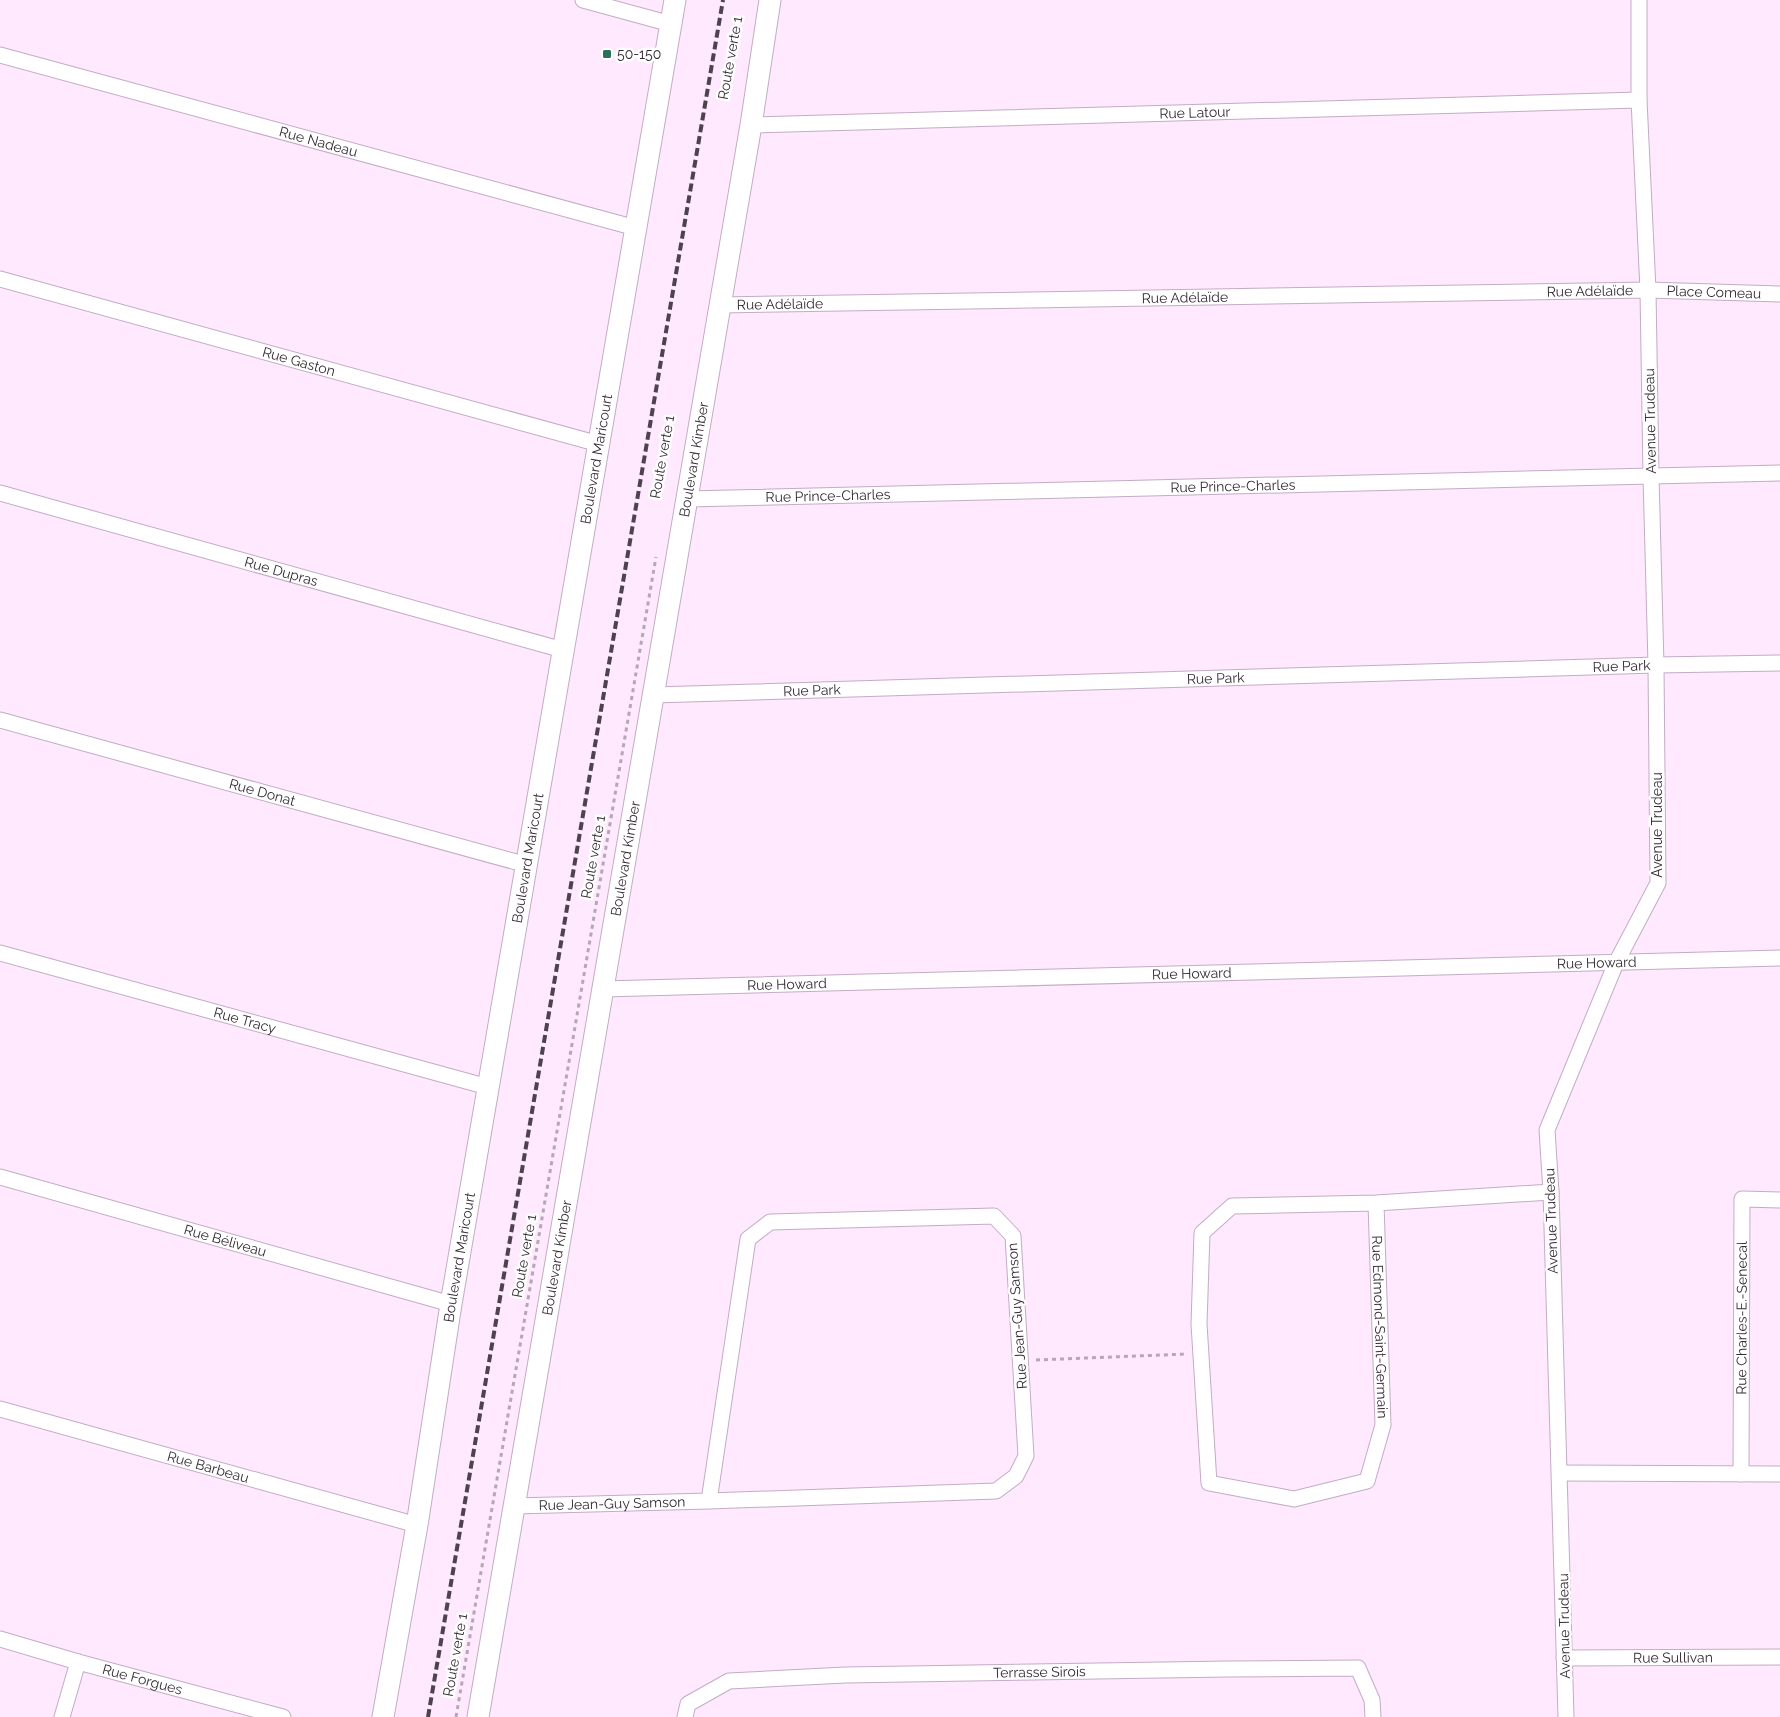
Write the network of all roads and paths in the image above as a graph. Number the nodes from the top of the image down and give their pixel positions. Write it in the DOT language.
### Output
graph roads {
  1 [pos="583,0"];
  2 [pos="675,0"];
  3 [pos="770,0"];
  4 [pos="1639,0"];
  5 [pos="671,24"];
  6 [pos="0,54"];
  7 [pos="1639,100"];
  8 [pos="751,124"];
  9 [pos="636,228"];
  10 [pos="0,279"];
  11 [pos="1648,290"];
  12 [pos="1780,294"];
  13 [pos="720,305"];
  14 [pos="599,444"];
  15 [pos="1780,473"];
  16 [pos="1651,476"];
  17 [pos="0,493"];
  18 [pos="687,498"];
  19 [pos="658,547"];
  20 [pos="563,650"];
  21 [pos="1780,663"];
  22 [pos="1656,665"];
  23 [pos="654,695"];
  24 [pos="0,720"];
  25 [pos="526,865"];
  26 [pos="0,953"];
  27 [pos="1780,958"];
  28 [pos="1616,963"];
  29 [pos="603,989"];
  30 [pos="488,1087"];
  31 [pos="0,1177"];
  32 [pos="1551,1192"];
  33 [pos="1780,1200"];
  34 [pos="1376,1203"];
  35 [pos="451,1304"];
  36 [pos="1201,1353"];
  37 [pos="1020,1360"];
  38 [pos="0,1408"];
  39 [pos="1560,1473"];
  40 [pos="1741,1474"];
  41 [pos="1780,1474"];
  42 [pos="709,1502"];
  43 [pos="514,1506"];
  44 [pos="417,1525"];
  45 [pos="0,1639"];
  46 [pos="1780,1657"];
  47 [pos="1564,1658"];
  48 [pos="78,1662"];
  49 [pos="62,1717"];
  50 [pos="283,1717"];
  51 [pos="383,1717"];
  52 [pos="456,1717"];
  53 [pos="478,1717"];
  54 [pos="685,1717"];
  55 [pos="1373,1717"];
  56 [pos="1566,1717"];
  1 -- 5 [label="street"];
  2 -- 5 [label="street, Boulevard Maricourt"];
  3 -- 8 [label="street, Boulevard Kimber"];
  4 -- 7 [label="street, Avenue Trudeau"];
  5 -- 9 [label="street, Boulevard Maricourt"];
  6 -- 9 [label="street, Rue Nadeau"];
  7 -- 8 [label="street, Rue Latour"];
  7 -- 11 [label="street, Avenue Trudeau"];
  8 -- 13 [label="street, Boulevard Kimber"];
  9 -- 14 [label="street, Boulevard Maricourt"];
  10 -- 14 [label="street, Rue Gaston"];
  11 -- 12 [label="street, Place Comeau"];
  11 -- 13 [label="street, Rue Adélaïde"];
  11 -- 16 [label="street, Avenue Trudeau"];
  13 -- 18 [label="street, Boulevard Kimber"];
  14 -- 20 [label="street, Boulevard Maricourt"];
  15 -- 16 [label="street, Rue Prince-Charles"];
  16 -- 18 [label="street, Rue Prince-Charles"];
  16 -- 22 [label="street, Avenue Trudeau"];
  17 -- 20 [label="street, Rue Dupras"];
  18 -- 23 [label="street, Boulevard Kimber"];
  19 -- 52 [label="path, Route verte 1"];
  20 -- 25 [label="street, Boulevard Maricourt"];
  21 -- 22 [label="street, Rue Park"];
  22 -- 23 [label="street, Rue Park"];
  22 -- 28 [label="street, Avenue Trudeau"];
  23 -- 29 [label="street, Boulevard Kimber"];
  24 -- 25 [label="street, Rue Donat"];
  25 -- 30 [label="street, Boulevard Maricourt"];
  26 -- 30 [label="street, Rue Tracy"];
  27 -- 28 [label="street, Rue Howard"];
  28 -- 29 [label="street, Rue Howard"];
  28 -- 32 [label="street, Avenue Trudeau"];
  29 -- 43 [label="street, Boulevard Kimber"];
  30 -- 35 [label="street, Boulevard Maricourt"];
  31 -- 35 [label="street, Rue Béliveau"];
  32 -- 34 [label="street, Rue Edmond-Saint-Germain"];
  32 -- 39 [label="street, Avenue Trudeau"];
  33 -- 40 [label="street, Rue Charles-E.-Senecal"];
  34 -- 36 [label="street, Rue Edmond-Saint-Germain"];
  34 -- 36 [label="street, Rue Edmond-Saint-Germain"];
  35 -- 44 [label="street, Boulevard Maricourt"];
  36 -- 37 [label="path"];
  37 -- 42 [label="street, Rue Jean-Guy Samson"];
  37 -- 42 [label="street, Rue Jean-Guy Samson"];
  38 -- 44 [label="street, Rue Barbeau"];
  39 -- 40 [label="street"];
  39 -- 47 [label="street, Avenue Trudeau"];
  40 -- 41 [label="street"];
  42 -- 43 [label="street, Rue Jean-Guy Samson"];
  43 -- 53 [label="street, Boulevard Kimber"];
  44 -- 51 [label="street, Boulevard Maricourt"];
  45 -- 48 [label="street, Rue Forgues"];
  46 -- 47 [label="street, Rue Sullivan"];
  47 -- 56 [label="street, Avenue Trudeau"];
  48 -- 49 [label="street"];
  48 -- 50 [label="street, Rue Forgues"];
  54 -- 55 [label="street, Terrasse Sirois"];
}
